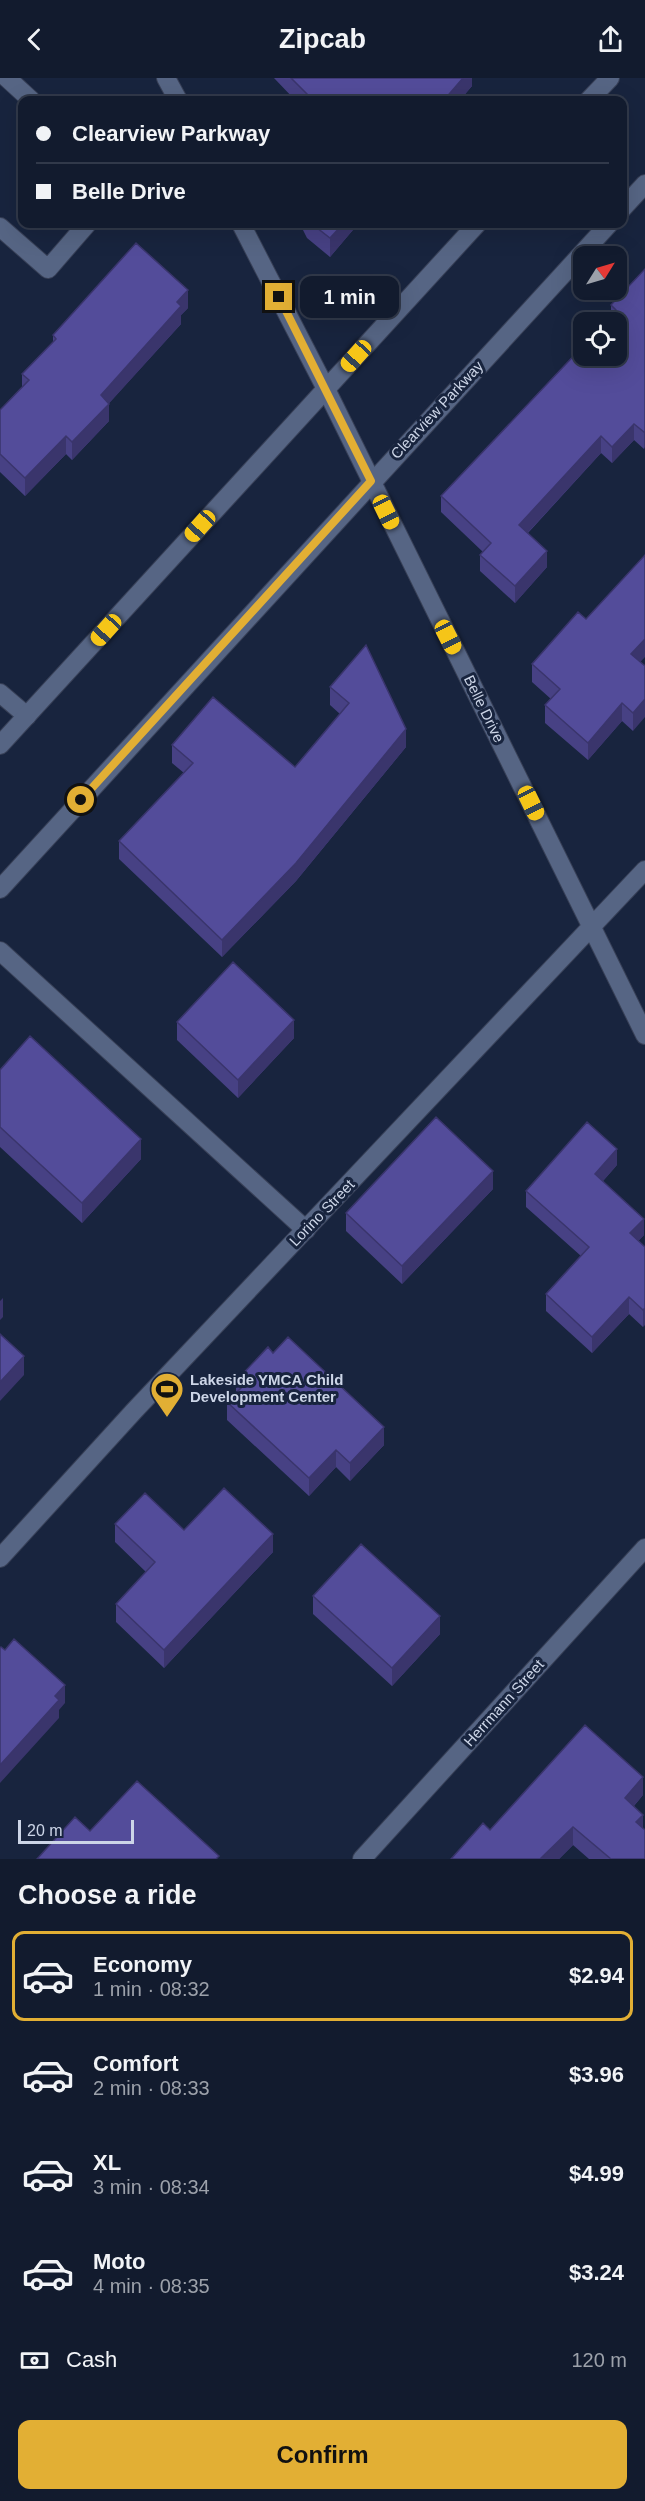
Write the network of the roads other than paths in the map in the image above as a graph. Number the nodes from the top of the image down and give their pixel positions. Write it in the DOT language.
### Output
graph roads {
  1 [pos="7,78"];
  2 [pos="166,78"];
  3 [pos="610,78"];
  4 [pos="27,96"];
  5 [pos="176,96"];
  6 [pos="593,96"];
  7 [pos="645,184"];
  8 [pos="627,203"];
  9 [pos="0,227"];
  10 [pos="84,228"];
  11 [pos="243,228"];
  12 [pos="473,228"];
  13 [pos="605,228"];
  14 [pos="326,389"];
  15 [pos="371,481"];
  16 [pos="0,693"];
  17 [pos="27,716"];
  18 [pos="0,745"];
  19 [pos="645,870"];
  20 [pos="0,889"];
  21 [pos="592,928"];
  22 [pos="0,951"];
  23 [pos="645,1035"];
  24 [pos="306,1230"];
  25 [pos="645,1548"];
  26 [pos="0,1558"];
  27 [pos="362,1859"];
  1 -- 4 [label="street"];
  2 -- 5 [label="street"];
  3 -- 6 [label="street"];
  7 -- 8 [label="street"];
  9 -- 10 [label="street"];
  11 -- 14 [label="street, Belle Drive"];
  12 -- 14 [label="street"];
  13 -- 15 [label="street, Clearview Parkway"];
  14 -- 15 [label="street, Belle Drive"];
  14 -- 17 [label="street"];
  15 -- 20 [label="street, Clearview Parkway"];
  15 -- 21 [label="street, Belle Drive"];
  16 -- 17 [label="street"];
  17 -- 18 [label="street"];
  19 -- 21 [label="street, Lorino Street"];
  21 -- 23 [label="street, Belle Drive"];
  21 -- 24 [label="street, Lorino Street"];
  22 -- 24 [label="street"];
  24 -- 26 [label="street, Lorino Street"];
  25 -- 27 [label="street, Herrmann Street"];
}
